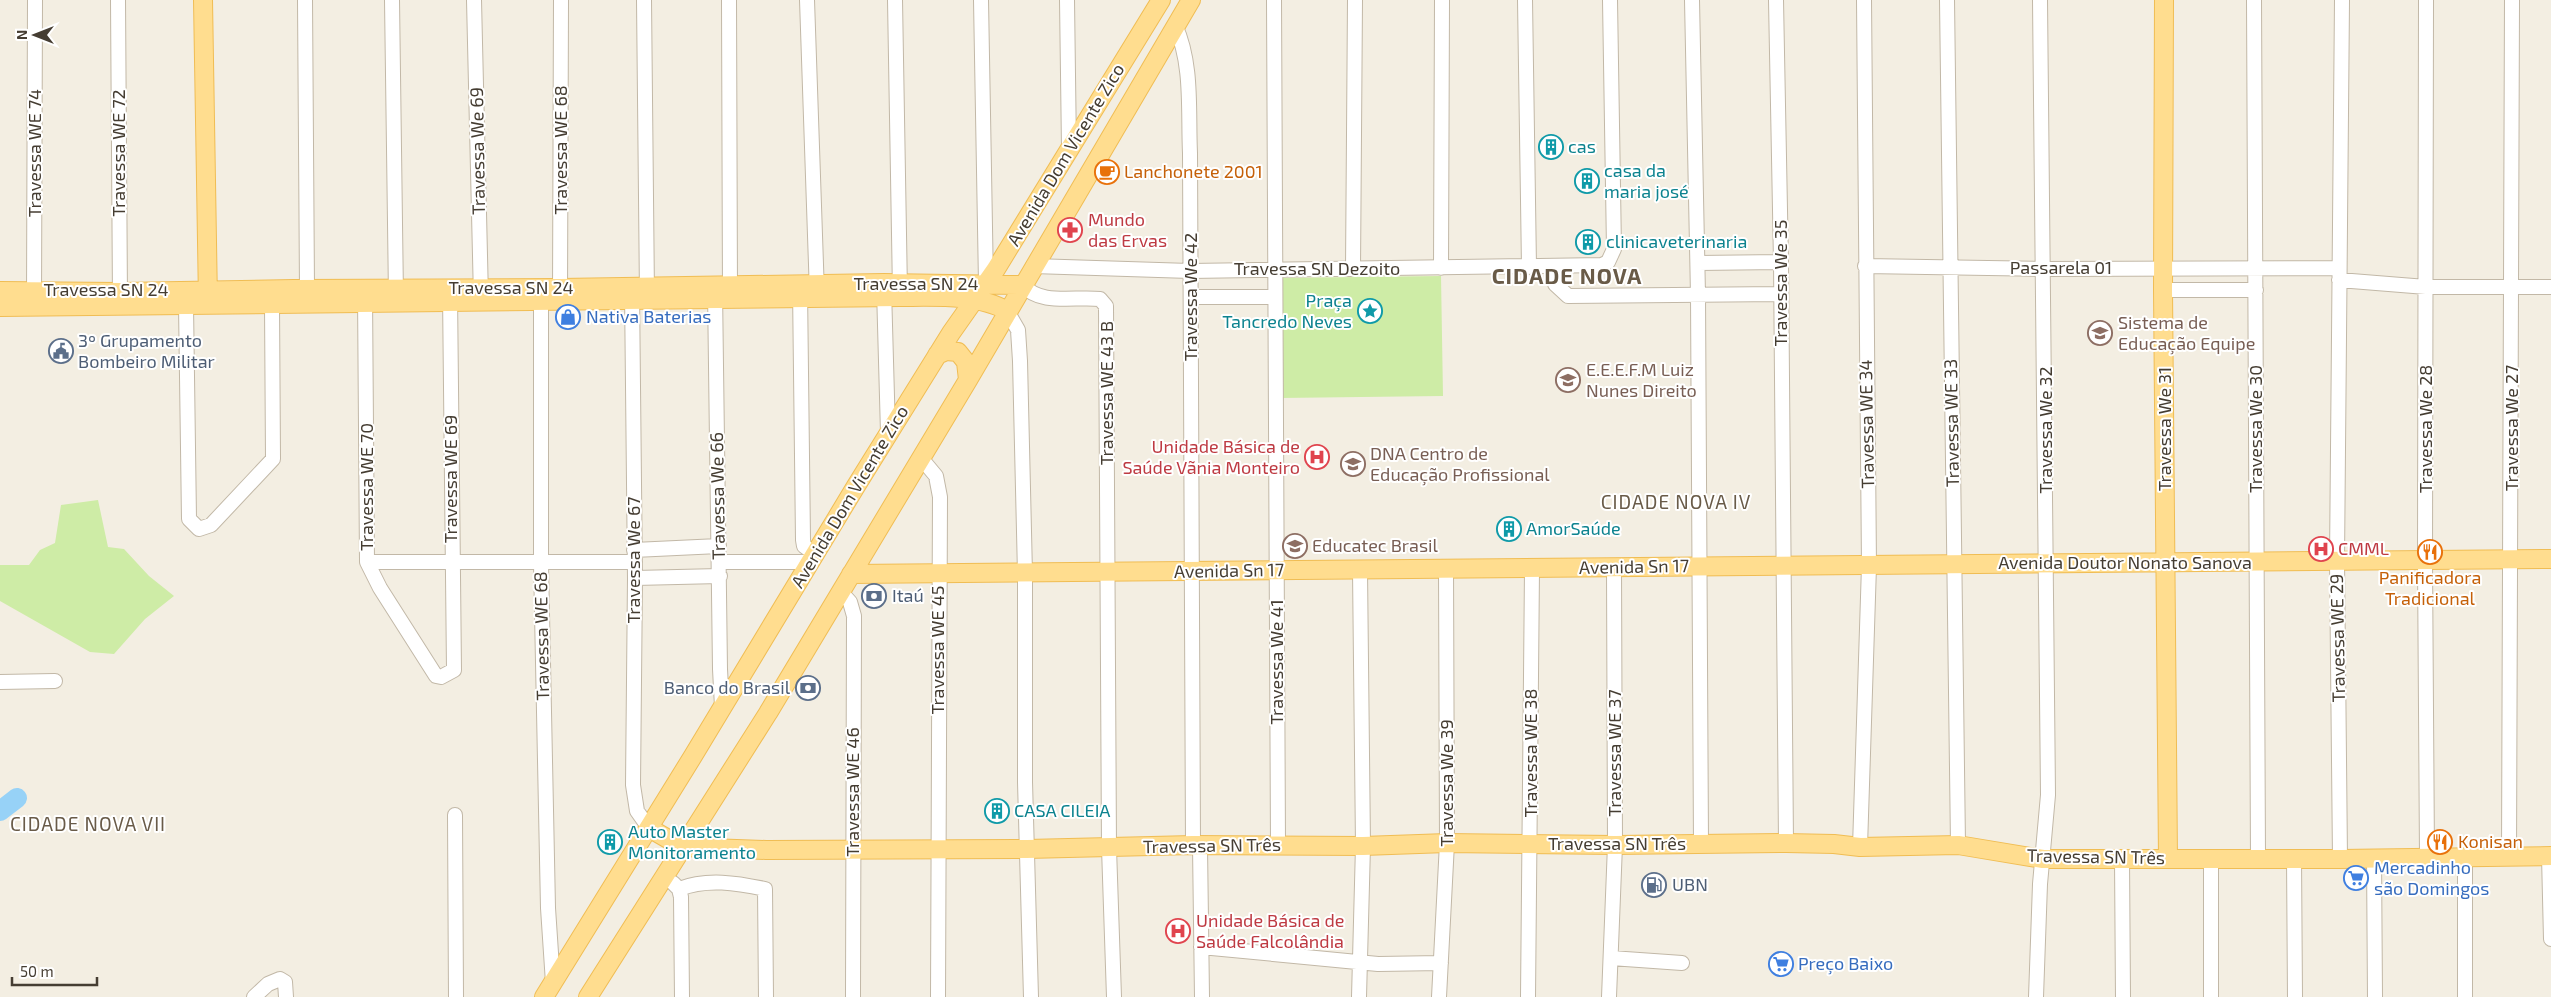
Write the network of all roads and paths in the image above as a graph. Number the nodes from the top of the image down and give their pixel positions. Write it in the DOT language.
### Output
graph roads {
  1 [pos="35,0"];
  2 [pos="118,0"];
  3 [pos="203,0"];
  4 [pos="305,0"];
  5 [pos="392,0"];
  6 [pos="474,0"];
  7 [pos="561,0"];
  8 [pos="644,0"];
  9 [pos="730,0"];
  10 [pos="807,0"];
  11 [pos="895,0"];
  12 [pos="981,0"];
  13 [pos="1067,0"];
  14 [pos="1161,0"];
  15 [pos="1190,0"];
  16 [pos="1197,0"];
  17 [pos="1274,0"];
  18 [pos="1356,0"];
  19 [pos="1442,0"];
  20 [pos="1524,0"];
  21 [pos="1610,0"];
  22 [pos="1692,0"];
  23 [pos="1776,0"];
  24 [pos="1864,0"];
  25 [pos="1947,0"];
  26 [pos="2040,0"];
  27 [pos="2164,0"];
  28 [pos="2254,0"];
  29 [pos="2342,0"];
  30 [pos="2426,0"];
  31 [pos="2512,0"];
  32 [pos="1176,25"];
  33 [pos="1069,149"];
  34 [pos="1781,262"];
  35 [pos="1698,263"];
  36 [pos="1033,266"];
  37 [pos="1865,266"];
  38 [pos="1950,266"];
  39 [pos="1529,267"];
  40 [pos="1552,267"];
  41 [pos="2256,267"];
  42 [pos="1441,268"];
  43 [pos="2165,268"];
  44 [pos="1274,269"];
  45 [pos="1354,269"];
  46 [pos="2044,269"];
  47 [pos="1190,271"];
  48 [pos="2339,274"];
  49 [pos="986,284"];
  50 [pos="1022,285"];
  51 [pos="2426,287"];
  52 [pos="2512,287"];
  53 [pos="2551,287"];
  54 [pos="308,289"];
  55 [pos="0,290"];
  56 [pos="809,290"];
  57 [pos="892,290"];
  58 [pos="2163,290"];
  59 [pos="2256,290"];
  60 [pos="722,291"];
  61 [pos="640,293"];
  62 [pos="560,294"];
  63 [pos="1698,294"];
  64 [pos="1781,294"];
  65 [pos="450,295"];
  66 [pos="481,295"];
  67 [pos="541,295"];
  68 [pos="365,296"];
  69 [pos="396,296"];
  70 [pos="1191,297"];
  71 [pos="1273,297"];
  72 [pos="34,298"];
  73 [pos="208,298"];
  74 [pos="120,299"];
  75 [pos="974,301"];
  76 [pos="272,305"];
  77 [pos="186,306"];
  78 [pos="0,307"];
  79 [pos="1007,312"];
  80 [pos="937,355"];
  81 [pos="968,380"];
  82 [pos="888,433"];
  83 [pos="921,458"];
  84 [pos="719,546"];
  85 [pos="634,556"];
  86 [pos="812,558"];
  87 [pos="2511,559"];
  88 [pos="2551,559"];
  89 [pos="2337,561"];
  90 [pos="2425,561"];
  91 [pos="367,562"];
  92 [pos="2256,562"];
  93 [pos="452,563"];
  94 [pos="1954,563"];
  95 [pos="541,564"];
  96 [pos="2046,564"];
  97 [pos="2166,564"];
  98 [pos="1700,566"];
  99 [pos="1783,566"];
  100 [pos="1869,566"];
  101 [pos="1446,568"];
  102 [pos="1614,568"];
  103 [pos="720,569"];
  104 [pos="1532,569"];
  105 [pos="1277,570"];
  106 [pos="1360,570"];
  107 [pos="1108,572"];
  108 [pos="1192,572"];
  109 [pos="851,574"];
  110 [pos="939,574"];
  111 [pos="1025,574"];
  112 [pos="635,578"];
  113 [pos="841,592"];
  114 [pos="454,670"];
  115 [pos="55,681"];
  116 [pos="0,682"];
  117 [pos="722,707"];
  118 [pos="455,815"];
  119 [pos="652,829"];
  120 [pos="1447,843"];
  121 [pos="1531,843"];
  122 [pos="1786,843"];
  123 [pos="1701,844"];
  124 [pos="1278,845"];
  125 [pos="1615,845"];
  126 [pos="1958,845"];
  127 [pos="1197,846"];
  128 [pos="1363,846"];
  129 [pos="682,847"];
  130 [pos="1860,847"];
  131 [pos="938,848"];
  132 [pos="1110,848"];
  133 [pos="852,849"];
  134 [pos="1027,849"];
  135 [pos="2509,856"];
  136 [pos="2550,856"];
  137 [pos="2427,857"];
  138 [pos="2465,857"];
  139 [pos="2294,858"];
  140 [pos="2374,858"];
  141 [pos="2043,859"];
  142 [pos="2122,859"];
  143 [pos="2168,859"];
  144 [pos="2211,859"];
  145 [pos="2258,859"];
  146 [pos="2340,859"];
  147 [pos="665,874"];
  148 [pos="679,889"];
  149 [pos="2551,940"];
  150 [pos="1201,947"];
  151 [pos="1611,958"];
  152 [pos="1359,962"];
  153 [pos="1682,962"];
  154 [pos="1441,963"];
  155 [pos="549,990"];
  156 [pos="592,994"];
  157 [pos="254,997"];
  158 [pos="286,997"];
  159 [pos="456,997"];
  160 [pos="682,997"];
  161 [pos="766,997"];
  162 [pos="854,997"];
  163 [pos="938,997"];
  164 [pos="1030,997"];
  165 [pos="1114,997"];
  166 [pos="1202,997"];
  167 [pos="1359,997"];
  168 [pos="1439,997"];
  169 [pos="1528,997"];
  170 [pos="1609,997"];
  171 [pos="2036,997"];
  172 [pos="2123,997"];
  173 [pos="2211,997"];
  174 [pos="2295,997"];
  175 [pos="2375,997"];
  176 [pos="2465,997"];
  1 -- 72 [label="street, Travessa WE 74"];
  2 -- 74 [label="street, Travessa WE 72"];
  3 -- 73 [label="main road"];
  4 -- 54 [label="street"];
  5 -- 69 [label="street"];
  6 -- 66 [label="street, Travessa We 69"];
  7 -- 62 [label="street, Travessa WE 68"];
  8 -- 61 [label="street, Travessa We 67"];
  9 -- 60 [label="street"];
  10 -- 56 [label="street"];
  11 -- 57 [label="street"];
  12 -- 49 [label="street"];
  13 -- 33 [label="street"];
  14 -- 33 [label="main road, Avenida Dom Vicente Zico"];
  15 -- 16 [label="street"];
  15 -- 32 [label="main road, Avenida Dom Vicente Zico"];
  17 -- 44 [label="street"];
  18 -- 45 [label="street"];
  19 -- 42 [label="street"];
  20 -- 39 [label="street"];
  21 -- 40 [label="street, Travessa SN Dezoito"];
  22 -- 35 [label="street"];
  23 -- 34 [label="street, Travessa We 35"];
  24 -- 37 [label="street, Travessa WE 34"];
  25 -- 38 [label="street, Travessa WE 33"];
  26 -- 46 [label="street, Travessa We 32"];
  27 -- 43 [label="main road, Travessa We 31"];
  28 -- 41 [label="street, Travessa We 30"];
  29 -- 48 [label="street"];
  30 -- 51 [label="street, Travessa We 28"];
  31 -- 52 [label="street, Travessa We 27"];
  32 -- 36 [label="main road, Avenida Dom Vicente Zico"];
  32 -- 47 [label="street, Travessa We 42"];
  33 -- 49 [label="main road, Avenida Dom Vicente Zico"];
  34 -- 35 [label="street"];
  34 -- 64 [label="street, Travessa We 35"];
  35 -- 63 [label="street"];
  36 -- 47 [label="street, Travessa SN Dezoito"];
  36 -- 50 [label="main road, Avenida Dom Vicente Zico"];
  37 -- 38 [label="street, Passarela 01"];
  37 -- 100 [label="street, Travessa WE 34"];
  38 -- 46 [label="street, Passarela 01"];
  38 -- 94 [label="street, Travessa WE 33"];
  39 -- 40 [label="street, Travessa SN Dezoito"];
  39 -- 42 [label="street, Travessa SN Dezoito"];
  40 -- 63 [label="street"];
  41 -- 43 [label="street, Passarela 01"];
  41 -- 48 [label="street, Passarela 01"];
  41 -- 59 [label="street, Travessa We 30"];
  42 -- 45 [label="street, Travessa SN Dezoito"];
  43 -- 46 [label="street, Passarela 01"];
  43 -- 58 [label="main road, Travessa We 31"];
  44 -- 45 [label="street, Travessa SN Dezoito"];
  44 -- 47 [label="street, Travessa SN Dezoito"];
  44 -- 71 [label="street, Travessa We 41"];
  46 -- 96 [label="street, Travessa We 32"];
  47 -- 70 [label="street, Travessa We 42"];
  48 -- 51 [label="street"];
  48 -- 89 [label="street, Travessa WE 29"];
  49 -- 50 [label="main road, Travessa SN 24"];
  49 -- 57 [label="main road, Travessa SN 24"];
  49 -- 75 [label="main road, Avenida Dom Vicente Zico"];
  50 -- 79 [label="main road, Avenida Dom Vicente Zico"];
  50 -- 107 [label="street, Travessa WE 43 B"];
  51 -- 52 [label="street"];
  51 -- 90 [label="street, Travessa We 28"];
  52 -- 53 [label="street"];
  52 -- 87 [label="street, Travessa We 27"];
  54 -- 68 [label="main road, Travessa SN 24"];
  54 -- 73 [label="main road, Travessa SN 24"];
  55 -- 72 [label="main road, Travessa SN 24"];
  56 -- 57 [label="main road, Travessa SN 24"];
  56 -- 60 [label="main road, Travessa SN 24"];
  56 -- 86 [label="street"];
  57 -- 75 [label="main road, Travessa SN 24"];
  57 -- 82 [label="street"];
  58 -- 59 [label="street"];
  58 -- 97 [label="main road, Travessa We 31"];
  59 -- 92 [label="street, Travessa We 30"];
  60 -- 61 [label="main road, Travessa SN 24"];
  60 -- 84 [label="street, Travessa We 66"];
  61 -- 62 [label="main road, Travessa SN 24"];
  61 -- 85 [label="street, Travessa We 67"];
  62 -- 67 [label="main road, Travessa SN 24"];
  63 -- 64 [label="street"];
  63 -- 98 [label="street"];
  64 -- 99 [label="street, Travessa We 35"];
  65 -- 66 [label="main road, Travessa SN 24"];
  65 -- 69 [label="main road, Travessa SN 24"];
  65 -- 93 [label="street, Travessa WE 69"];
  66 -- 67 [label="main road, Travessa SN 24"];
  67 -- 95 [label="street, Travessa WE 68"];
  68 -- 69 [label="main road, Travessa SN 24"];
  68 -- 76 [label="main road, Travessa SN 24"];
  68 -- 91 [label="street, Travessa WE 70"];
  70 -- 71 [label="street"];
  70 -- 108 [label="street, Travessa We 42"];
  71 -- 105 [label="street, Travessa We 41"];
  72 -- 74 [label="main road, Travessa SN 24"];
  72 -- 78 [label="main road, Travessa SN 24"];
  73 -- 74 [label="main road, Travessa SN 24"];
  73 -- 76 [label="main road, Travessa SN 24"];
  73 -- 77 [label="main road, Travessa SN 24"];
  74 -- 77 [label="main road, Travessa SN 24"];
  75 -- 79 [label="main road, Travessa SN 24"];
  75 -- 80 [label="main road, Avenida Dom Vicente Zico"];
  76 -- 77 [label="street"];
  79 -- 81 [label="main road, Avenida Dom Vicente Zico"];
  79 -- 111 [label="street"];
  80 -- 81 [label="main road"];
  80 -- 82 [label="main road, Avenida Dom Vicente Zico"];
  81 -- 83 [label="main road, Avenida Dom Vicente Zico"];
  82 -- 86 [label="main road, Avenida Dom Vicente Zico"];
  83 -- 109 [label="main road, Avenida Dom Vicente Zico"];
  83 -- 110 [label="street, Travessa WE 45"];
  84 -- 85 [label="street"];
  84 -- 103 [label="street, Travessa We 66"];
  85 -- 95 [label="street"];
  85 -- 112 [label="street, Travessa We 67"];
  86 -- 103 [label="street"];
  86 -- 117 [label="main road, Avenida Dom Vicente Zico"];
  87 -- 88 [label="main road, Avenida Doutor Nonato Sanova"];
  87 -- 90 [label="main road, Avenida Doutor Nonato Sanova"];
  87 -- 135 [label="street, Travessa We 27"];
  89 -- 90 [label="main road, Avenida Doutor Nonato Sanova"];
  89 -- 92 [label="main road, Avenida Doutor Nonato Sanova"];
  89 -- 146 [label="street, Travessa WE 29"];
  90 -- 137 [label="street, Travessa We 28"];
  91 -- 93 [label="street"];
  91 -- 114 [label="street, Travessa WE 70"];
  92 -- 97 [label="main road, Avenida Doutor Nonato Sanova"];
  92 -- 145 [label="street, Travessa We 30"];
  93 -- 95 [label="street"];
  93 -- 114 [label="street, Travessa WE 69"];
  94 -- 96 [label="main road, Avenida Doutor Nonato Sanova"];
  94 -- 100 [label="main road, Avenida Doutor Nonato Sanova"];
  94 -- 126 [label="street, Travessa WE 33"];
  95 -- 155 [label="street, Travessa WE 68"];
  96 -- 97 [label="main road, Avenida Doutor Nonato Sanova"];
  96 -- 141 [label="street, Travessa We 32"];
  97 -- 143 [label="main road, Travessa We 31"];
  98 -- 99 [label="main road, Avenida Doutor Nonato Sanova"];
  98 -- 102 [label="main road, Avenida Sn 17"];
  98 -- 123 [label="street"];
  99 -- 100 [label="main road, Avenida Doutor Nonato Sanova"];
  99 -- 122 [label="street"];
  100 -- 130 [label="street, Travessa WE 34"];
  101 -- 104 [label="main road, Avenida Sn 17"];
  101 -- 106 [label="main road, Avenida Sn 17"];
  101 -- 120 [label="street, Travessa We 39"];
  102 -- 104 [label="main road, Avenida Sn 17"];
  102 -- 125 [label="street, Travessa WE 37"];
  103 -- 112 [label="street"];
  103 -- 117 [label="street, Travessa We 66"];
  104 -- 121 [label="street, Travessa WE 38"];
  105 -- 106 [label="main road, Avenida Sn 17"];
  105 -- 108 [label="main road, Avenida Sn 17"];
  105 -- 124 [label="street, Travessa We 41"];
  106 -- 128 [label="street"];
  107 -- 108 [label="main road, Avenida Sn 17"];
  107 -- 111 [label="main road, Avenida Sn 17"];
  107 -- 132 [label="street, Travessa WE 43 B"];
  108 -- 127 [label="street"];
  109 -- 110 [label="main road"];
  109 -- 113 [label="main road, Avenida Dom Vicente Zico"];
  110 -- 111 [label="main road, Avenida Sn 17"];
  110 -- 131 [label="street, Travessa WE 45"];
  111 -- 134 [label="street"];
  112 -- 119 [label="street, Travessa We 67"];
  113 -- 129 [label="main road, Avenida Dom Vicente Zico"];
  113 -- 133 [label="street, Travessa WE 46"];
  115 -- 116 [label="street"];
  117 -- 119 [label="main road"];
  118 -- 159 [label="street"];
  119 -- 129 [label="main road"];
  119 -- 155 [label="main road"];
  120 -- 121 [label="main road, Travessa SN Três"];
  120 -- 128 [label="main road, Travessa SN Três"];
  120 -- 154 [label="street, Travessa We 39"];
  121 -- 125 [label="main road, Travessa SN Três"];
  121 -- 169 [label="street, Travessa WE 38"];
  122 -- 123 [label="main road, Travessa SN Três"];
  122 -- 130 [label="main road, Travessa SN Três"];
  123 -- 125 [label="main road, Travessa SN Três"];
  124 -- 127 [label="main road, Travessa SN Três"];
  124 -- 128 [label="main road, Travessa SN Três"];
  125 -- 151 [label="street, Travessa WE 37"];
  126 -- 130 [label="main road, Travessa SN Três"];
  126 -- 141 [label="main road, Travessa SN Três"];
  127 -- 132 [label="main road, Travessa SN Três"];
  127 -- 150 [label="street"];
  128 -- 152 [label="street"];
  129 -- 133 [label="main road, Travessa SN Três"];
  129 -- 147 [label="main road, Avenida Dom Vicente Zico"];
  131 -- 133 [label="main road, Travessa SN Três"];
  131 -- 134 [label="main road, Travessa SN Três"];
  131 -- 163 [label="street"];
  132 -- 134 [label="main road, Travessa SN Três"];
  132 -- 165 [label="street, Travessa WE 43 B"];
  133 -- 162 [label="street, Travessa WE 46"];
  134 -- 164 [label="street"];
  135 -- 136 [label="main road, Travessa SN Três"];
  135 -- 138 [label="main road, Travessa SN Três"];
  136 -- 149 [label="street"];
  137 -- 138 [label="main road, Travessa SN Três"];
  137 -- 140 [label="main road, Travessa SN Três"];
  138 -- 176 [label="street"];
  139 -- 145 [label="main road, Travessa SN Três"];
  139 -- 146 [label="main road, Travessa SN Três"];
  139 -- 174 [label="street"];
  140 -- 146 [label="main road, Travessa SN Três"];
  140 -- 175 [label="street"];
  141 -- 142 [label="main road, Travessa SN Três"];
  141 -- 171 [label="street"];
  142 -- 143 [label="main road, Travessa SN Três"];
  142 -- 172 [label="street"];
  143 -- 144 [label="main road, Travessa SN Três"];
  144 -- 145 [label="main road, Travessa SN Três"];
  144 -- 173 [label="street"];
  147 -- 148 [label="street"];
  147 -- 156 [label="main road, Avenida Dom Vicente Zico"];
  148 -- 160 [label="street"];
  148 -- 161 [label="street"];
  150 -- 152 [label="street"];
  150 -- 166 [label="street"];
  151 -- 153 [label="street"];
  151 -- 170 [label="street, Travessa WE 37"];
  152 -- 154 [label="street"];
  152 -- 167 [label="street"];
  154 -- 168 [label="street, Travessa We 39"];
  157 -- 158 [label="street"];
}
